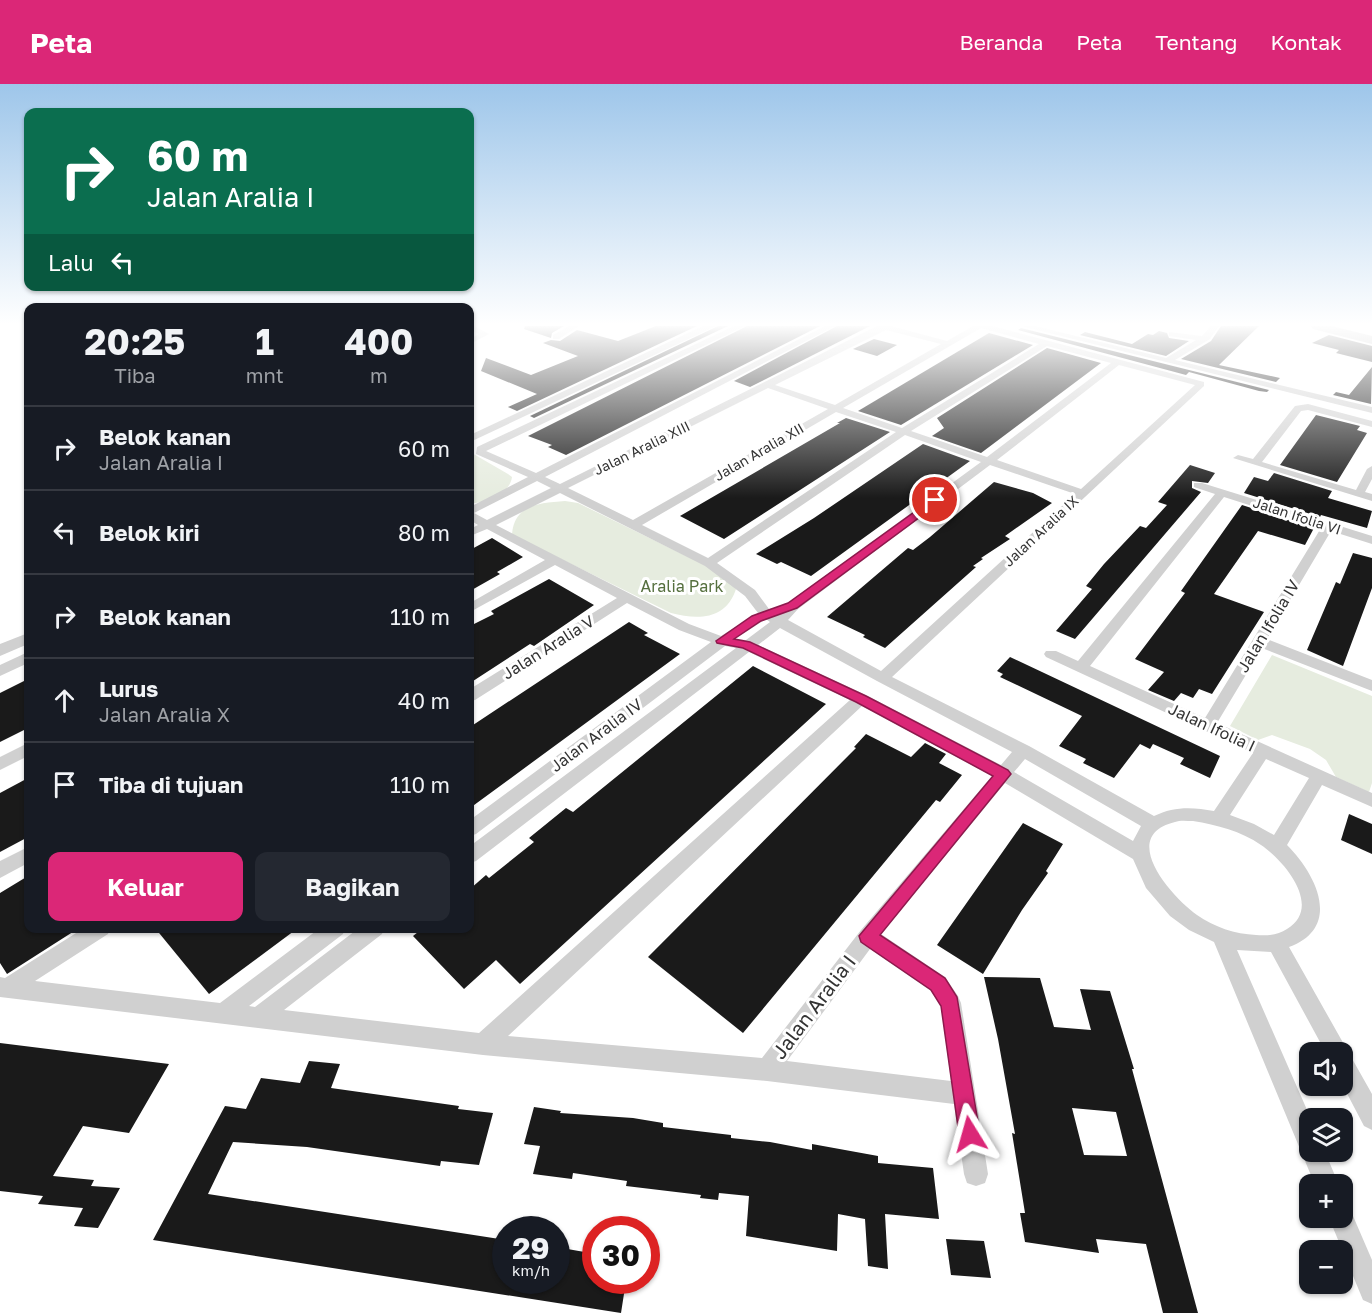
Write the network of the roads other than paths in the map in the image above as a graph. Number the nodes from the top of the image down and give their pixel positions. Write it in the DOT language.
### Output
graph roads {
  1 [pos="589,383"];
  2 [pos="620,383"];
  3 [pos="721,383"];
  4 [pos="775,383"];
  5 [pos="877,383"];
  6 [pos="981,383"];
  7 [pos="1089,383"];
  8 [pos="1263,383"];
  9 [pos="1201,384"];
  10 [pos="770,386"];
  11 [pos="835,408"];
  12 [pos="1372,410"];
  13 [pos="1372,424"];
  14 [pos="903,432"];
  15 [pos="474,437"];
  16 [pos="1238,458"];
  17 [pos="989,461"];
  18 [pos="1256,463"];
  19 [pos="1372,469"];
  20 [pos="539,478"];
  21 [pos="1198,485"];
  22 [pos="559,489"];
  23 [pos="1221,492"];
  24 [pos="1082,493"];
  25 [pos="1359,494"];
  26 [pos="1372,498"];
  27 [pos="474,511"];
  28 [pos="474,516"];
  29 [pos="486,524"];
  30 [pos="633,525"];
  31 [pos="1328,526"];
  32 [pos="474,531"];
  33 [pos="1372,540"];
  34 [pos="554,560"];
  35 [pos="709,563"];
  36 [pos="626,598"];
  37 [pos="474,606"];
  38 [pos="773,618"];
  39 [pos="24,640"];
  40 [pos="722,641"];
  41 [pos="1258,641"];
  42 [pos="746,645"];
  43 [pos="0,651"];
  44 [pos="1051,654"];
  45 [pos="24,659"];
  46 [pos="1081,667"];
  47 [pos="0,671"];
  48 [pos="882,678"];
  49 [pos="1372,686"];
  50 [pos="474,693"];
  51 [pos="861,699"];
  52 [pos="1208,725"];
  53 [pos="1023,750"];
  54 [pos="1263,750"];
  55 [pos="24,751"];
  56 [pos="0,764"];
  57 [pos="1003,774"];
  58 [pos="1319,776"];
  59 [pos="1372,799"];
  60 [pos="1219,818"];
  61 [pos="1153,825"];
  62 [pos="474,826"];
  63 [pos="1276,847"];
  64 [pos="474,853"];
  65 [pos="1140,854"];
  66 [pos="24,856"];
  67 [pos="0,870"];
  68 [pos="93,933"];
  69 [pos="329,933"];
  70 [pos="368,933"];
  71 [pos="868,936"];
  72 [pos="1222,937"];
  73 [pos="1277,944"];
  74 [pos="3,987"];
  75 [pos="223,1013"];
  76 [pos="259,1017"];
  77 [pos="1332,1042"];
  78 [pos="483,1044"];
  79 [pos="767,1070"];
  80 [pos="1353,1081"];
  81 [pos="964,1094"];
  82 [pos="1299,1117"];
  83 [pos="1372,1118"];
  84 [pos="976,1174"];
  85 [pos="1345,1228"];
  86 [pos="1372,1290"];
  1 -- 15 [label="street"];
  2 -- 20 [label="street"];
  3 -- 20 [label="street"];
  4 -- 10 [label="street, Jalan Aralia XIII"];
  5 -- 11 [label="street, Jalan Aralia XII"];
  6 -- 14 [label="street"];
  7 -- 17 [label="street"];
  8 -- 12 [label="street"];
  9 -- 24 [label="street, Jalan Aralia IX"];
  10 -- 11 [label="street"];
  10 -- 22 [label="street, Jalan Aralia XIII"];
  11 -- 14 [label="street"];
  11 -- 30 [label="street, Jalan Aralia XII"];
  13 -- 18 [label="street"];
  14 -- 17 [label="street"];
  14 -- 35 [label="street"];
  16 -- 18 [label="street"];
  17 -- 24 [label="street"];
  17 -- 38 [label="street"];
  18 -- 25 [label="street"];
  19 -- 25 [label="street"];
  20 -- 22 [label="street"];
  20 -- 27 [label="street"];
  21 -- 23 [label="street, Jalan Ifolia VI"];
  22 -- 29 [label="street, Jalan Aralia XIII"];
  22 -- 30 [label="street"];
  23 -- 31 [label="street, Jalan Ifolia VI"];
  23 -- 46 [label="street"];
  24 -- 48 [label="street, Jalan Aralia IX"];
  25 -- 26 [label="street"];
  28 -- 29 [label="street"];
  29 -- 32 [label="street, Jalan Aralia XIII"];
  29 -- 34 [label="street"];
  30 -- 35 [label="street"];
  31 -- 33 [label="street, Jalan Ifolia VI"];
  31 -- 41 [label="street, Jalan Ifolia IV"];
  34 -- 36 [label="street"];
  34 -- 37 [label="street"];
  35 -- 38 [label="street"];
  36 -- 40 [label="street"];
  36 -- 50 [label="street, Jalan Aralia V"];
  38 -- 40 [label="street, Jalan Aralia IV"];
  38 -- 42 [label="street"];
  38 -- 48 [label="street"];
  39 -- 43 [label="street"];
  40 -- 42 [label="street"];
  40 -- 62 [label="street, Jalan Aralia IV"];
  41 -- 49 [label="street"];
  41 -- 52 [label="street, Jalan Ifolia IV"];
  42 -- 51 [label="street"];
  42 -- 64 [label="street"];
  44 -- 46 [label="street, Jalan Ifolia I"];
  45 -- 47 [label="street"];
  46 -- 52 [label="street, Jalan Ifolia I"];
  48 -- 53 [label="street"];
  51 -- 57 [label="street"];
  51 -- 78 [label="street"];
  52 -- 54 [label="street, Jalan Ifolia I"];
  53 -- 57 [label="street, Jalan Aralia I"];
  53 -- 61 [label="street"];
  54 -- 58 [label="street, Jalan Ifolia I"];
  54 -- 60 [label="street"];
  55 -- 56 [label="street"];
  57 -- 65 [label="street"];
  57 -- 71 [label="street, Jalan Aralia I"];
  58 -- 59 [label="street, Jalan Ifolia I"];
  58 -- 63 [label="street"];
  60 -- 61 [label="street"];
  60 -- 63 [label="street"];
  61 -- 65 [label="street"];
  63 -- 73 [label="street"];
  65 -- 72 [label="street"];
  66 -- 67 [label="street"];
  68 -- 74 [label="street"];
  69 -- 75 [label="street"];
  70 -- 76 [label="street"];
  71 -- 79 [label="street, Jalan Aralia I"];
  71 -- 81 [label="street"];
  72 -- 73 [label="street"];
  72 -- 82 [label="street"];
  73 -- 77 [label="street"];
  74 -- 75 [label="street"];
  75 -- 76 [label="street"];
  76 -- 78 [label="street"];
  78 -- 79 [label="street"];
  79 -- 81 [label="street"];
  80 -- 83 [label="street"];
  81 -- 84 [label="street"];
  85 -- 86 [label="street"];
}
